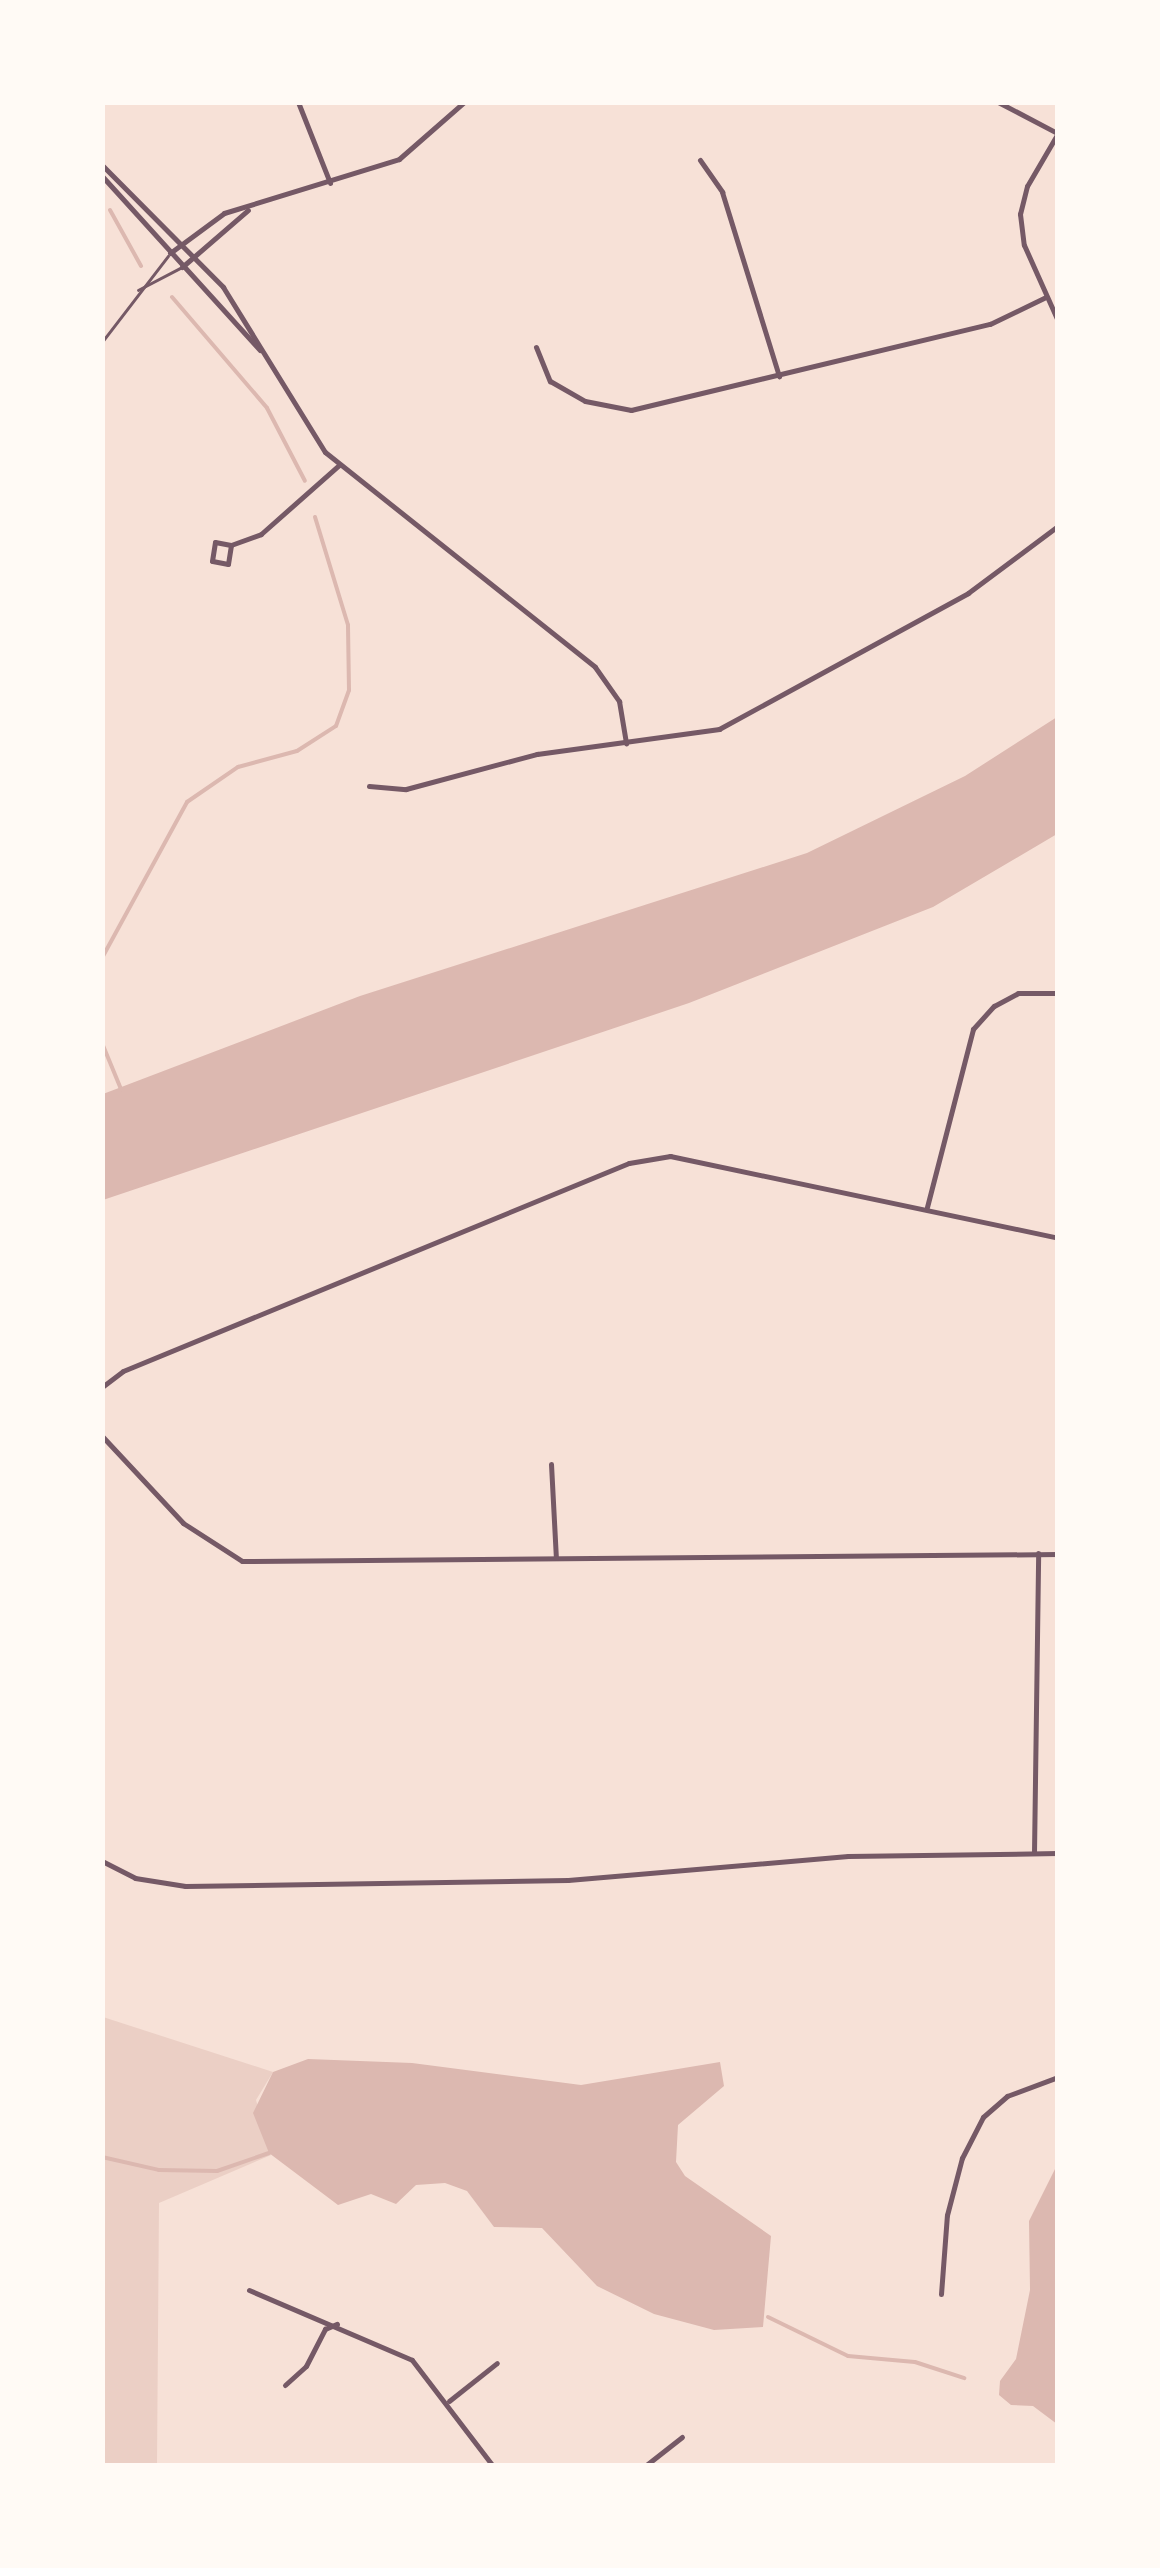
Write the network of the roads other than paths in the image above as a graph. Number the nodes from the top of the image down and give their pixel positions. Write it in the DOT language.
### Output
graph roads {
  1 [pos="298,102"];
  2 [pos="464,102"];
  3 [pos="998,102"];
  4 [pos="1057,133"];
  5 [pos="700,160"];
  6 [pos="102,165"];
  7 [pos="102,176"];
  8 [pos="330,183"];
  9 [pos="253,206"];
  10 [pos="183,243"];
  11 [pos="170,254"];
  12 [pos="194,255"];
  13 [pos="182,267"];
  14 [pos="136,290"];
  15 [pos="1046,297"];
  16 [pos="1058,322"];
  17 [pos="102,342"];
  18 [pos="536,347"];
  19 [pos="265,356"];
  20 [pos="779,376"];
  21 [pos="339,465"];
  22 [pos="1058,526"];
  23 [pos="231,545"];
  24 [pos="626,743"];
  25 [pos="369,786"];
  26 [pos="1058,994"];
  27 [pos="927,1208"];
  28 [pos="1058,1238"];
  29 [pos="102,1388"];
  30 [pos="102,1436"];
  31 [pos="551,1464"];
  32 [pos="1038,1553"];
  33 [pos="1058,1554"];
  34 [pos="556,1558"];
  35 [pos="1034,1853"];
  36 [pos="1058,1853"];
  37 [pos="102,1860"];
  38 [pos="1058,2077"];
  39 [pos="249,2290"];
  40 [pos="940,2294"];
  41 [pos="337,2324"];
  42 [pos="497,2363"];
  43 [pos="285,2385"];
  44 [pos="449,2400"];
  45 [pos="682,2437"];
  46 [pos="654,2463"];
  47 [pos="493,2466"];
  48 [pos="645,2466"];
  1 -- 8 [label="street"];
  2 -- 8 [label="street"];
  3 -- 4 [label="street"];
  4 -- 15 [label="street"];
  5 -- 20 [label="street"];
  6 -- 10 [label="street"];
  7 -- 11 [label="street"];
  8 -- 9 [label="street"];
  9 -- 10 [label="street"];
  9 -- 12 [label="street"];
  10 -- 11 [label="street"];
  10 -- 12 [label="street"];
  11 -- 13 [label="street"];
  11 -- 14 [label="lane"];
  12 -- 13 [label="street"];
  12 -- 19 [label="street"];
  13 -- 14 [label="lane"];
  13 -- 19 [label="street"];
  14 -- 17 [label="lane"];
  15 -- 16 [label="street"];
  15 -- 20 [label="street"];
  18 -- 20 [label="street"];
  19 -- 21 [label="street"];
  21 -- 23 [label="street"];
  21 -- 24 [label="street"];
  22 -- 24 [label="street"];
  23 -- 23 [label="street"];
  24 -- 25 [label="street"];
  26 -- 27 [label="street"];
  27 -- 28 [label="street"];
  27 -- 29 [label="street"];
  30 -- 34 [label="street"];
  31 -- 34 [label="street"];
  32 -- 33 [label="street"];
  32 -- 34 [label="street"];
  32 -- 35 [label="street"];
  35 -- 36 [label="street"];
  35 -- 37 [label="street"];
  38 -- 40 [label="street"];
  39 -- 41 [label="street"];
  41 -- 43 [label="street"];
  41 -- 44 [label="street"];
  42 -- 44 [label="street"];
  44 -- 47 [label="street"];
  45 -- 46 [label="street"];
  46 -- 48 [label="street"];
}
